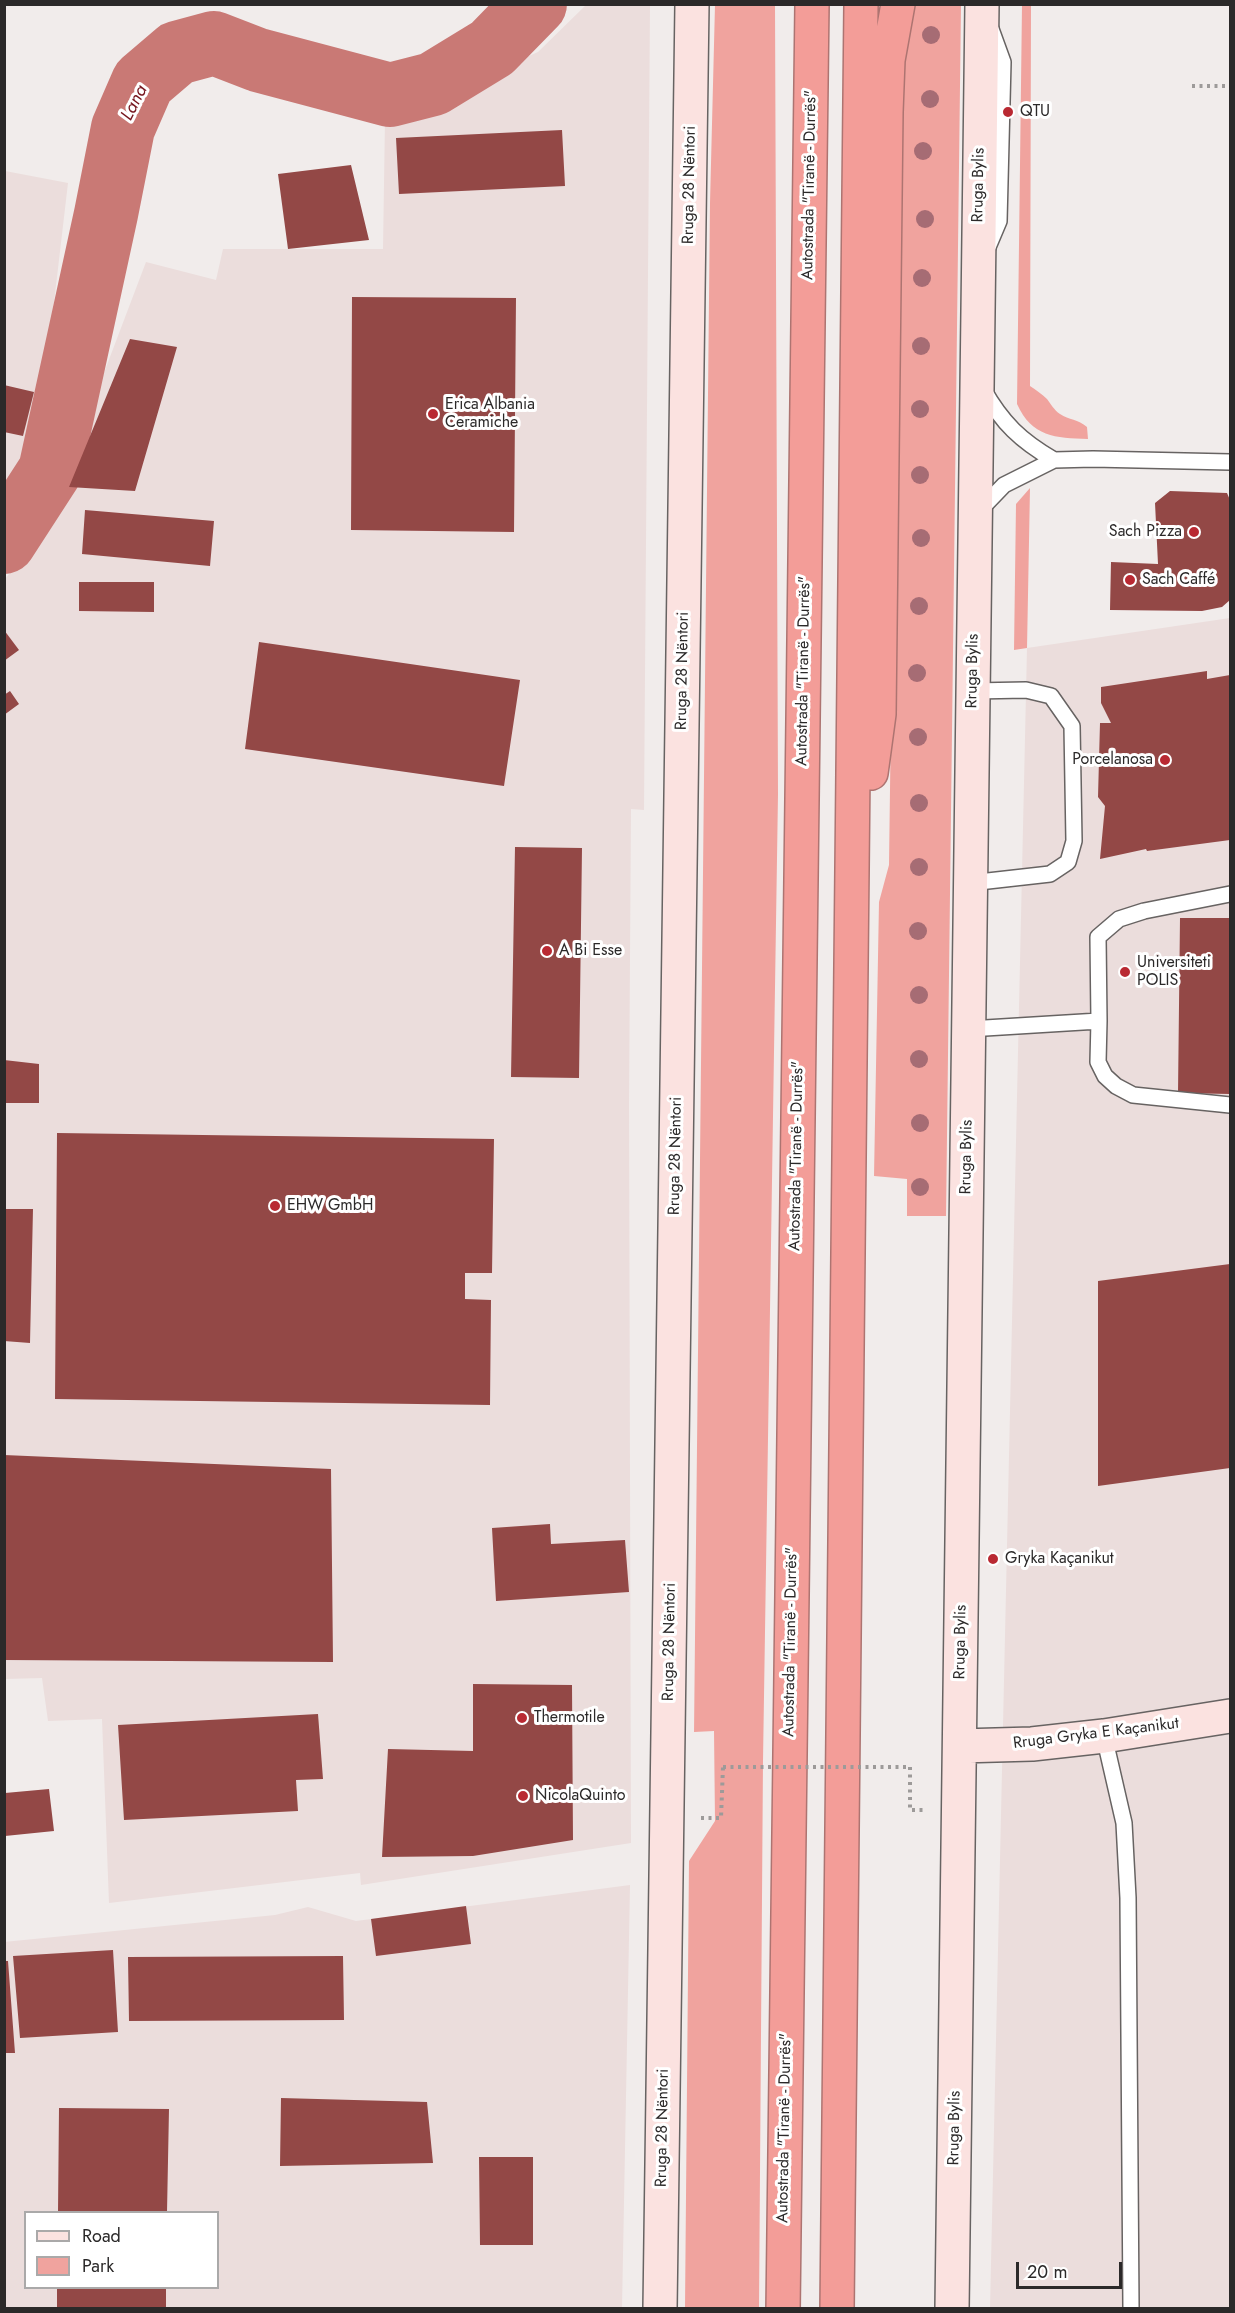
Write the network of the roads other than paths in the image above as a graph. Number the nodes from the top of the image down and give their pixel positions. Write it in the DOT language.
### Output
graph roads {
  1 [pos="692,4"];
  2 [pos="812,4"];
  3 [pos="861,4"];
  4 [pos="898,4"];
  5 [pos="982,4"];
  6 [pos="977,378"];
  7 [pos="1054,460"];
  8 [pos="1230,462"];
  9 [pos="975,515"];
  10 [pos="973,691"];
  11 [pos="970,883"];
  12 [pos="1230,894"];
  13 [pos="852,903"];
  14 [pos="1099,1021"];
  15 [pos="969,1029"];
  16 [pos="1230,1105"];
  17 [pos="1230,1716"];
  18 [pos="1104,1736"];
  19 [pos="960,1746"];
  20 [pos="660,2308"];
  21 [pos="783,2308"];
  22 [pos="837,2308"];
  23 [pos="952,2308"];
  24 [pos="1131,2308"];
  1 -- 20 [label="main road, Rruga 28 Nëntori"];
  2 -- 21 [label="highway, Autostrada \"Tiranë - Durrës\""];
  3 -- 13 [label="highway"];
  4 -- 13 [label="highway"];
  5 -- 6 [label="main road, Rruga Bylis"];
  6 -- 7 [label="lane"];
  6 -- 9 [label="main road, Rruga Bylis"];
  7 -- 8 [label="lane"];
  7 -- 9 [label="lane"];
  9 -- 10 [label="main road, Rruga Bylis"];
  10 -- 11 [label="main road, Rruga Bylis"];
  10 -- 11 [label="lane"];
  11 -- 15 [label="main road, Rruga Bylis"];
  12 -- 14 [label="lane"];
  13 -- 22 [label="highway"];
  14 -- 15 [label="lane"];
  14 -- 16 [label="lane"];
  15 -- 19 [label="main road, Rruga Bylis"];
  17 -- 18 [label="main road, Rruga Gryka E Kaçanikut"];
  18 -- 19 [label="main road, Rruga Gryka E Kaçanikut"];
  18 -- 24 [label="lane"];
  19 -- 23 [label="main road, Rruga Bylis"];
}
